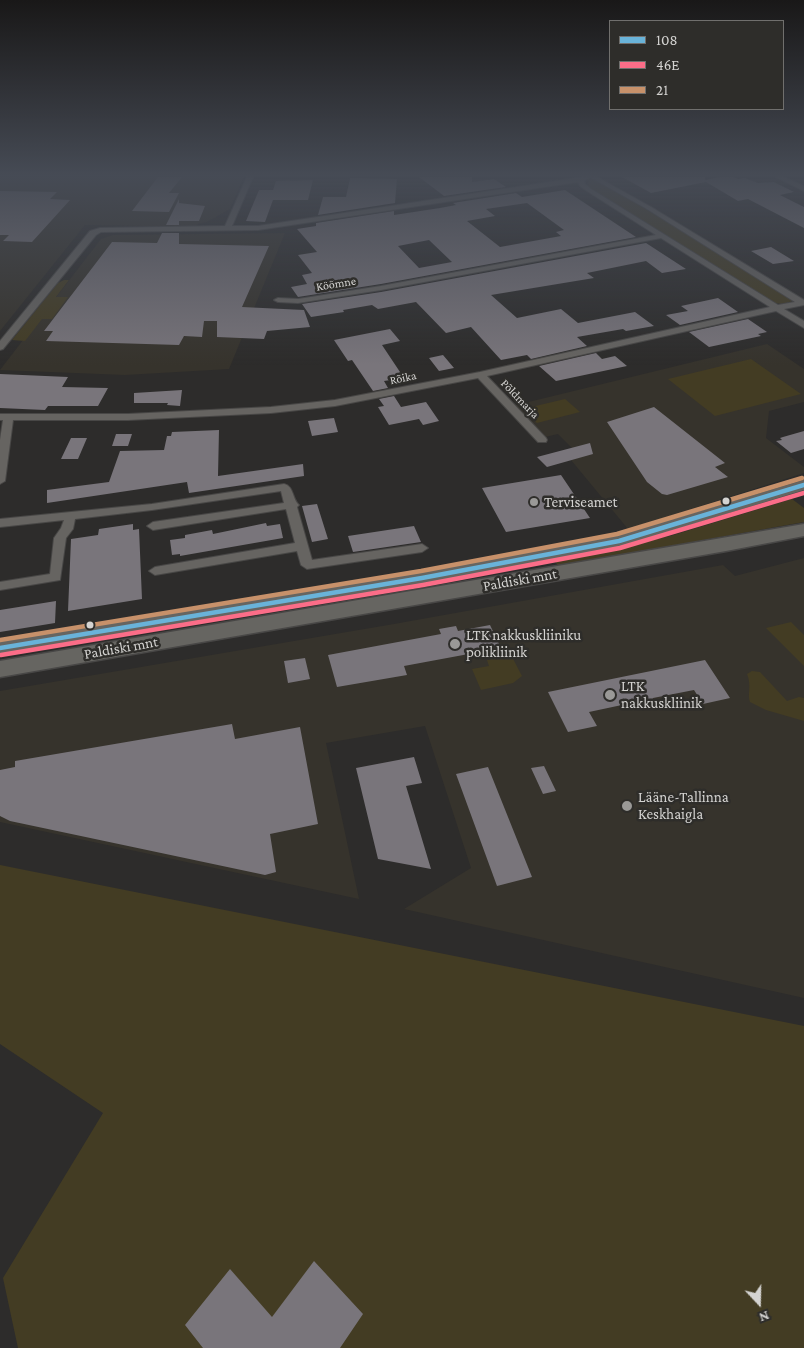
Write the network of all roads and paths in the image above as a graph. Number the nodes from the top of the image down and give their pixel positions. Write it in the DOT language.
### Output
graph roads {
  1 [pos="88,240"];
  2 [pos="641,240"];
  3 [pos="668,240"];
  4 [pos="701,240"];
  5 [pos="278,300"];
  6 [pos="803,302"];
  7 [pos="778,309"];
  8 [pos="804,325"];
  9 [pos="0,347"];
  10 [pos="480,375"];
  11 [pos="4,417"];
  12 [pos="542,440"];
  13 [pos="0,477"];
  14 [pos="0,481"];
  15 [pos="804,485"];
  16 [pos="293,506"];
  17 [pos="70,517"];
  18 [pos="0,523"];
  19 [pos="154,526"];
  20 [pos="804,530"];
  21 [pos="302,546"];
  22 [pos="422,548"];
  23 [pos="155,571"];
  24 [pos="0,586"];
  25 [pos="0,648"];
  26 [pos="0,670"];
  1 -- 9 [label="street"];
  2 -- 5 [label="street, Köömne"];
  3 -- 7 [label="street"];
  4 -- 6 [label="street"];
  6 -- 7 [label="street, Rõika"];
  7 -- 8 [label="street"];
  7 -- 10 [label="street, Rõika"];
  10 -- 11 [label="street, Rõika"];
  10 -- 12 [label="street, Põldmarja"];
  11 -- 13 [label="street"];
  13 -- 14 [label="street"];
  15 -- 25 [label="main road, Paldiski mnt"];
  16 -- 17 [label="street"];
  16 -- 19 [label="street"];
  16 -- 21 [label="street"];
  17 -- 18 [label="street"];
  17 -- 24 [label="street"];
  20 -- 26 [label="main road, Paldiski mnt"];
  21 -- 22 [label="street"];
  21 -- 23 [label="street"];
}
